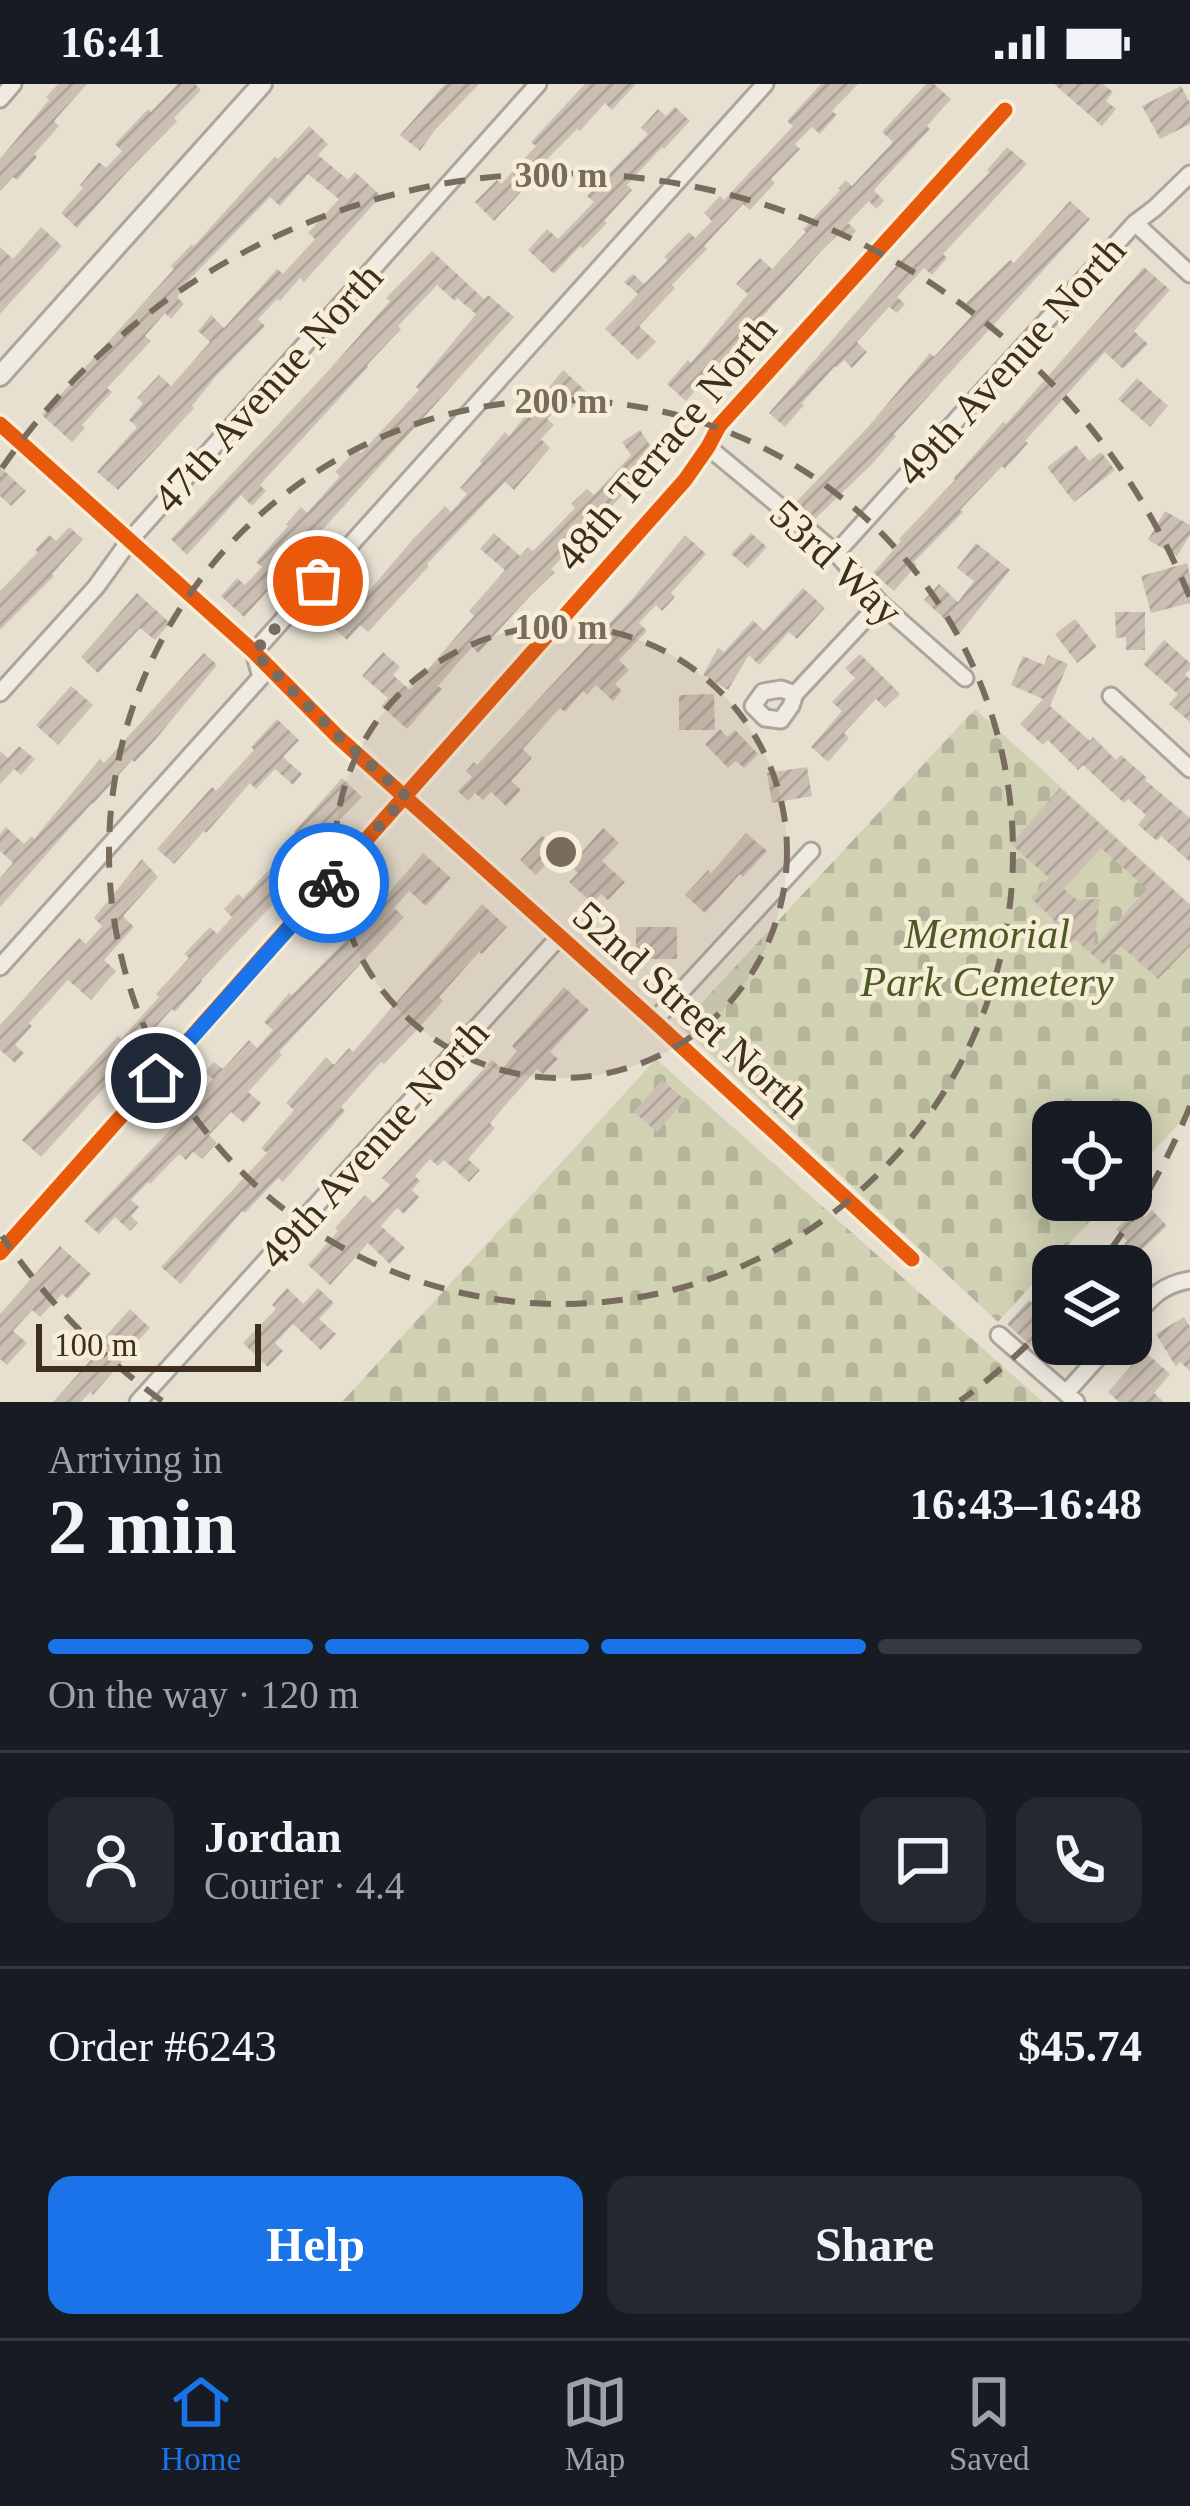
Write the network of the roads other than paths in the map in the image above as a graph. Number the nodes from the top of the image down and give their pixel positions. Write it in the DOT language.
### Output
graph roads {
  1 [pos="14,84"];
  2 [pos="262,84"];
  3 [pos="538,84"];
  4 [pos="766,84"];
  5 [pos="0,99"];
  6 [pos="1005,110"];
  7 [pos="1190,173"];
  8 [pos="1135,223"];
  9 [pos="1190,274"];
  10 [pos="0,376"];
  11 [pos="0,424"];
  12 [pos="708,447"];
  13 [pos="130,541"];
  14 [pos="836,553"];
  15 [pos="880,603"];
  16 [pos="254,652"];
  17 [pos="965,678"];
  18 [pos="0,693"];
  19 [pos="795,694"];
  20 [pos="1111,696"];
  21 [pos="1190,769"];
  22 [pos="406,796"];
  23 [pos="811,851"];
  24 [pos="559,937"];
  25 [pos="0,968"];
  26 [pos="654,1021"];
  27 [pos="0,1253"];
  28 [pos="912,1258"];
  29 [pos="1190,1280"];
  30 [pos="1152,1298"];
  31 [pos="999,1335"];
  32 [pos="1095,1365"];
  33 [pos="1071,1397"];
  34 [pos="138,1402"];
  1 -- 5 [label="street"];
  2 -- 10 [label="street"];
  3 -- 13 [label="street, 47th Avenue North"];
  4 -- 16 [label="street"];
  6 -- 12 [label="street, 48th Terrace North"];
  7 -- 8 [label="street, 49th Avenue North"];
  8 -- 9 [label="street"];
  8 -- 14 [label="street, 49th Avenue North"];
  11 -- 13 [label="street, 52nd Street North"];
  12 -- 14 [label="street, 53rd Way"];
  12 -- 22 [label="street, 48th Terrace North"];
  13 -- 16 [label="street, 52nd Street North"];
  13 -- 18 [label="street, 47th Avenue North"];
  14 -- 15 [label="street, 53rd Way"];
  15 -- 17 [label="street, 53rd Way"];
  15 -- 19 [label="street"];
  16 -- 22 [label="street, 52nd Street North"];
  16 -- 25 [label="street"];
  20 -- 21 [label="street"];
  22 -- 24 [label="street, 52nd Street North"];
  22 -- 27 [label="street, 48th Terrace North"];
  23 -- 26 [label="street"];
  24 -- 26 [label="street, 52nd Street North"];
  24 -- 34 [label="street, 49th Avenue North"];
  26 -- 28 [label="street, 52nd Street North"];
  29 -- 30 [label="street"];
  31 -- 33 [label="street"];
  32 -- 33 [label="street"];
}
